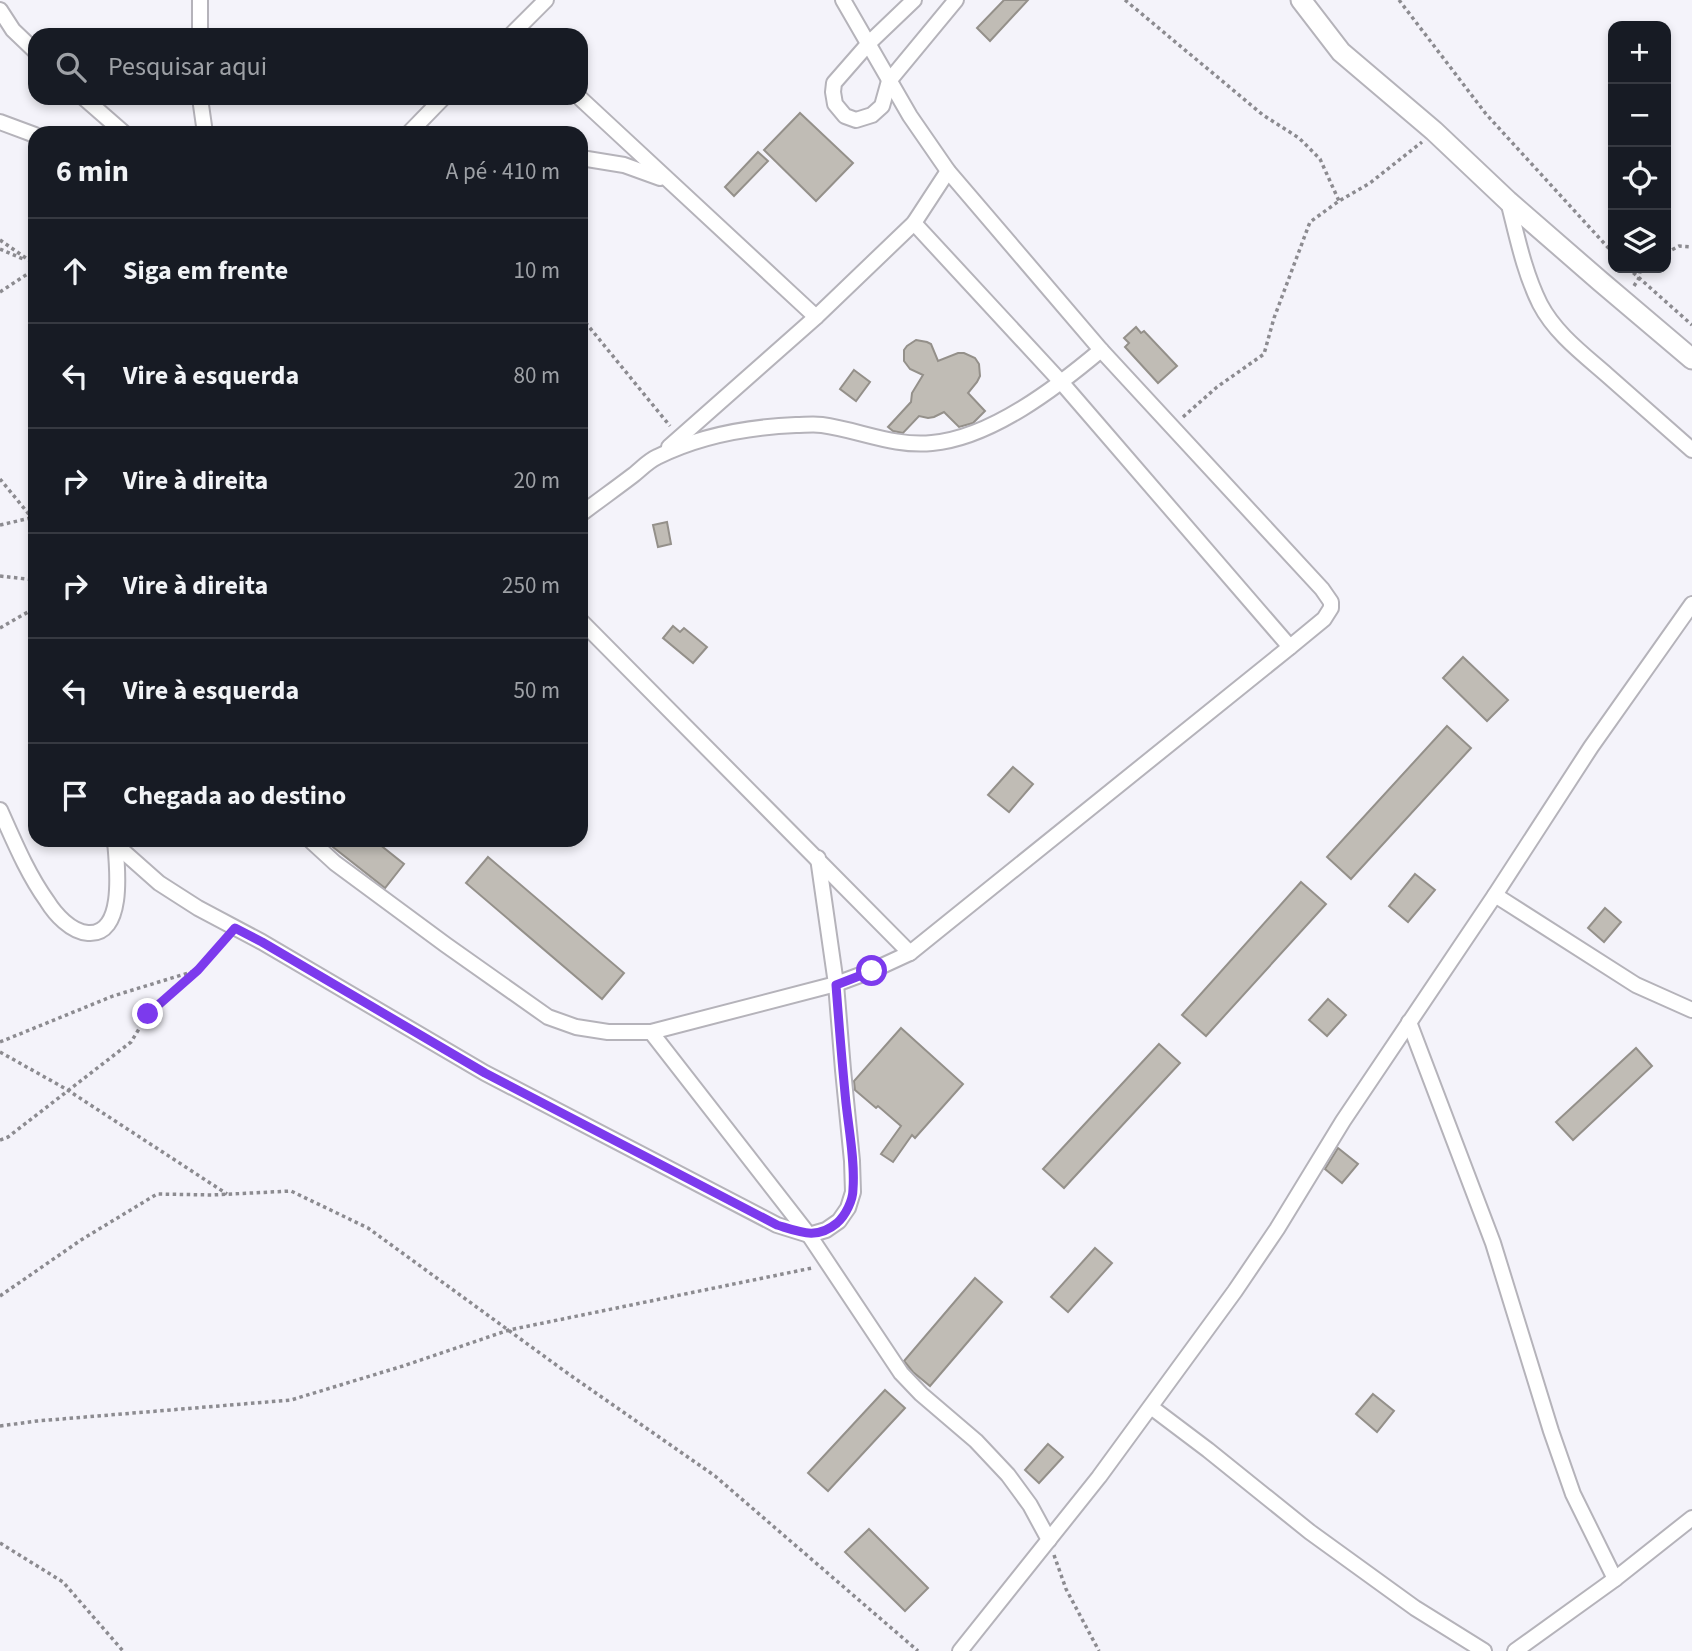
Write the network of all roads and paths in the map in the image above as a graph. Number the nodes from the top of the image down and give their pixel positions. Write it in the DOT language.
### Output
graph roads {
  1 [pos="200,0"];
  2 [pos="546,0"];
  3 [pos="843,0"];
  4 [pos="914,0"];
  5 [pos="956,0"];
  6 [pos="1125,0"];
  7 [pos="1301,0"];
  8 [pos="1399,0"];
  9 [pos="0,10"];
  10 [pos="6,28"];
  11 [pos="200,28"];
  12 [pos="519,28"];
  13 [pos="869,43"];
  14 [pos="28,45"];
  15 [pos="889,81"];
  16 [pos="92,105"];
  17 [pos="201,105"];
  18 [pos="436,105"];
  19 [pos="587,105"];
  20 [pos="0,122"];
  21 [pos="116,126"];
  22 [pos="204,126"];
  23 [pos="416,126"];
  24 [pos="1434,131"];
  25 [pos="28,132"];
  26 [pos="588,159"];
  27 [pos="948,171"];
  28 [pos="668,181"];
  29 [pos="1339,201"];
  30 [pos="1508,201"];
  31 [pos="914,223"];
  32 [pos="0,240"];
  33 [pos="1692,247"];
  34 [pos="1608,248"];
  35 [pos="0,249"];
  36 [pos="1671,250"];
  37 [pos="28,261"];
  38 [pos="28,262"];
  39 [pos="28,270"];
  40 [pos="1634,273"];
  41 [pos="0,292"];
  42 [pos="816,317"];
  43 [pos="1692,325"];
  44 [pos="588,326"];
  45 [pos="1101,350"];
  46 [pos="1692,359"];
  47 [pos="1062,383"];
  48 [pos="1172,427"];
  49 [pos="680,439"];
  50 [pos="1692,450"];
  51 [pos="656,457"];
  52 [pos="0,479"];
  53 [pos="588,509"];
  54 [pos="28,511"];
  55 [pos="28,518"];
  56 [pos="0,525"];
  57 [pos="0,576"];
  58 [pos="28,579"];
  59 [pos="1692,604"];
  60 [pos="28,612"];
  61 [pos="0,628"];
  62 [pos="588,628"];
  63 [pos="1290,647"];
  64 [pos="0,810"];
  65 [pos="115,847"];
  66 [pos="120,847"];
  67 [pos="318,847"];
  68 [pos="818,858"];
  69 [pos="1495,895"];
  70 [pos="235,928"];
  71 [pos="910,953"];
  72 [pos="198,970"];
  73 [pos="836,985"];
  74 [pos="1692,1010"];
  75 [pos="1409,1022"];
  76 [pos="651,1031"];
  77 [pos="0,1042"];
  78 [pos="0,1052"];
  79 [pos="69,1091"];
  80 [pos="0,1140"];
  81 [pos="227,1194"];
  82 [pos="810,1235"];
  83 [pos="829,1264"];
  84 [pos="0,1296"];
  85 [pos="509,1330"];
  86 [pos="1151,1407"];
  87 [pos="0,1426"];
  88 [pos="1692,1518"];
  89 [pos="1049,1540"];
  90 [pos="0,1543"];
  91 [pos="1615,1579"];
  92 [pos="124,1651"];
  93 [pos="918,1651"];
  94 [pos="960,1651"];
  95 [pos="1099,1651"];
  96 [pos="1485,1651"];
  97 [pos="1516,1651"];
  1 -- 11 [label="street"];
  2 -- 12 [label="street"];
  3 -- 13 [label="street"];
  4 -- 13 [label="street"];
  5 -- 15 [label="street"];
  6 -- 29 [label="path"];
  7 -- 24 [label="main road"];
  8 -- 34 [label="path"];
  9 -- 10 [label="street"];
  10 -- 14 [label="street"];
  13 -- 15 [label="street"];
  13 -- 15 [label="street"];
  15 -- 27 [label="street"];
  16 -- 21 [label="street"];
  17 -- 22 [label="street"];
  18 -- 23 [label="street"];
  19 -- 28 [label="street"];
  20 -- 25 [label="street"];
  24 -- 29 [label="path"];
  24 -- 30 [label="main road"];
  26 -- 28 [label="street"];
  27 -- 31 [label="street"];
  27 -- 45 [label="street"];
  28 -- 42 [label="street"];
  29 -- 48 [label="path"];
  30 -- 46 [label="main road"];
  30 -- 50 [label="street"];
  31 -- 42 [label="street"];
  31 -- 47 [label="street"];
  32 -- 37 [label="path"];
  33 -- 36 [label="path"];
  35 -- 38 [label="path"];
  39 -- 41 [label="path"];
  40 -- 43 [label="path"];
  42 -- 49 [label="street"];
  44 -- 49 [label="path"];
  45 -- 47 [label="street"];
  45 -- 48 [label="street"];
  47 -- 51 [label="street"];
  47 -- 63 [label="street"];
  48 -- 63 [label="street"];
  49 -- 51 [label="street"];
  51 -- 53 [label="street"];
  52 -- 54 [label="path"];
  55 -- 56 [label="path"];
  57 -- 58 [label="path"];
  59 -- 69 [label="street"];
  60 -- 61 [label="path"];
  62 -- 68 [label="street"];
  63 -- 71 [label="street"];
  64 -- 65 [label="street"];
  66 -- 70 [label="street"];
  67 -- 76 [label="street"];
  68 -- 71 [label="street"];
  68 -- 73 [label="street"];
  69 -- 74 [label="street"];
  69 -- 75 [label="street"];
  70 -- 72 [label="path"];
  70 -- 82 [label="street"];
  71 -- 73 [label="street"];
  72 -- 77 [label="path"];
  72 -- 79 [label="path"];
  73 -- 76 [label="street"];
  73 -- 82 [label="street"];
  75 -- 86 [label="street"];
  75 -- 91 [label="street"];
  76 -- 82 [label="street"];
  78 -- 79 [label="path"];
  79 -- 80 [label="path"];
  79 -- 81 [label="path"];
  81 -- 84 [label="path"];
  81 -- 85 [label="path"];
  82 -- 83 [label="street"];
  83 -- 85 [label="path"];
  83 -- 89 [label="street"];
  85 -- 87 [label="path"];
  85 -- 93 [label="path"];
  86 -- 89 [label="street"];
  86 -- 96 [label="street"];
  88 -- 91 [label="street"];
  89 -- 94 [label="street"];
  89 -- 95 [label="path"];
  90 -- 92 [label="path"];
  91 -- 97 [label="street"];
}
